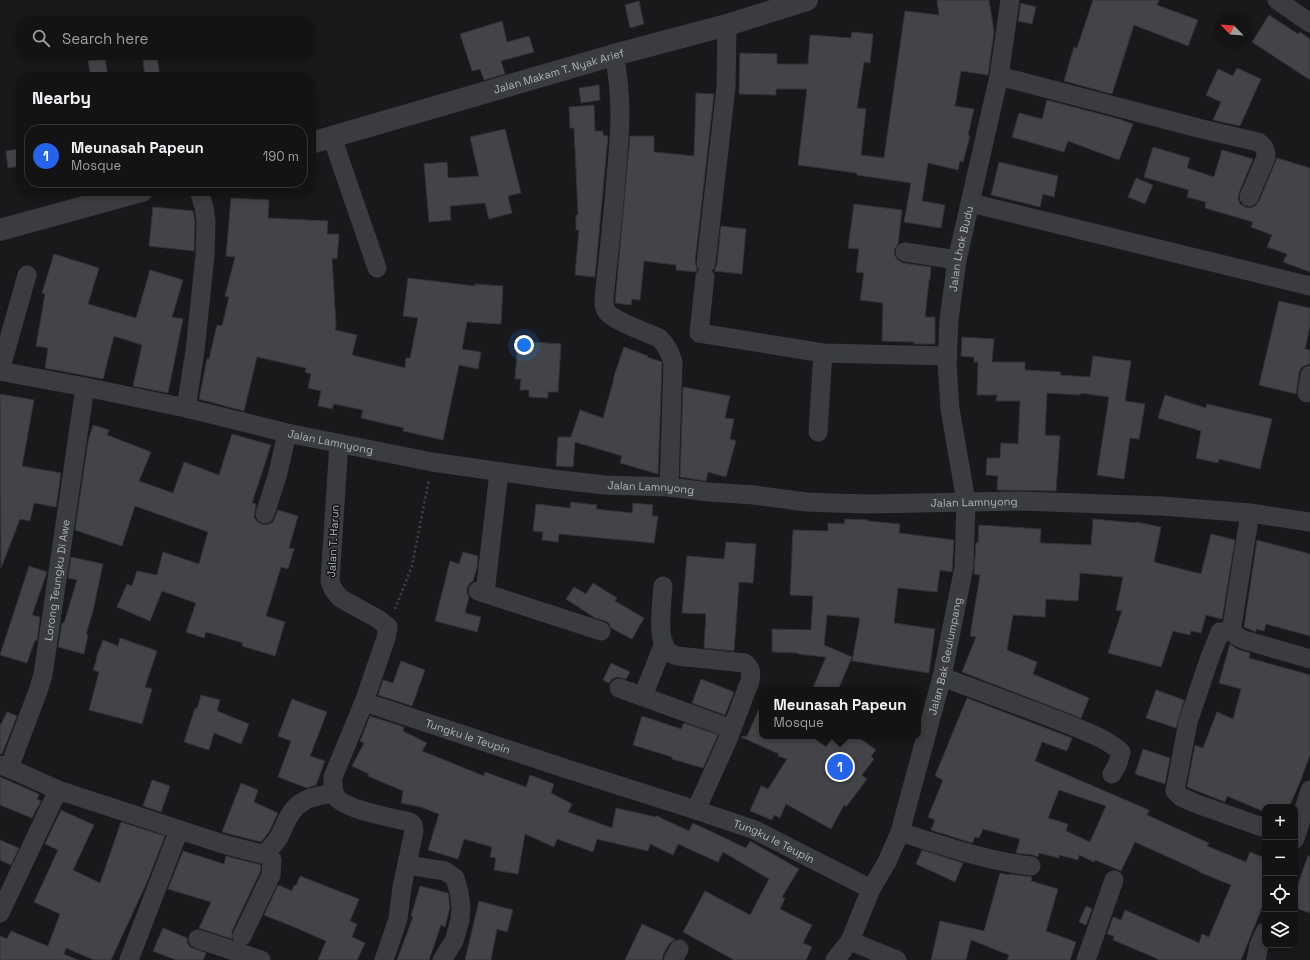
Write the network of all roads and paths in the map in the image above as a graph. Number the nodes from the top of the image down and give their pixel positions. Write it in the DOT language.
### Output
graph roads {
  1 [pos="807,0"];
  2 [pos="1010,0"];
  3 [pos="1277,0"];
  4 [pos="1310,23"];
  5 [pos="727,25"];
  6 [pos="614,55"];
  7 [pos="998,76"];
  8 [pos="332,137"];
  9 [pos="316,142"];
  10 [pos="124,196"];
  11 [pos="200,196"];
  12 [pos="1249,197"];
  13 [pos="971,203"];
  14 [pos="0,230"];
  15 [pos="906,252"];
  16 [pos="957,260"];
  17 [pos="377,268"];
  18 [pos="27,275"];
  19 [pos="1310,286"];
  20 [pos="823,353"];
  21 [pos="948,356"];
  22 [pos="0,371"];
  23 [pos="1310,375"];
  24 [pos="85,387"];
  25 [pos="1307,393"];
  26 [pos="186,408"];
  27 [pos="818,432"];
  28 [pos="287,433"];
  29 [pos="339,443"];
  30 [pos="432,462"];
  31 [pos="499,472"];
  32 [pos="669,487"];
  33 [pos="966,501"];
  34 [pos="1250,513"];
  35 [pos="265,514"];
  36 [pos="1310,522"];
  37 [pos="663,586"];
  38 [pos="388,627"];
  39 [pos="601,631"];
  40 [pos="1233,632"];
  41 [pos="664,643"];
  42 [pos="1310,660"];
  43 [pos="942,677"];
  44 [pos="619,688"];
  45 [pos="643,696"];
  46 [pos="364,702"];
  47 [pos="732,729"];
  48 [pos="5,766"];
  49 [pos="1112,774"];
  50 [pos="58,790"];
  51 [pos="1310,790"];
  52 [pos="334,793"];
  53 [pos="696,810"];
  54 [pos="1262,827"];
  55 [pos="1298,828"];
  56 [pos="179,830"];
  57 [pos="900,832"];
  58 [pos="267,852"];
  59 [pos="407,865"];
  60 [pos="1031,866"];
  61 [pos="1114,880"];
  62 [pos="871,889"];
  63 [pos="0,913"];
  64 [pos="242,936"];
  65 [pos="1262,938"];
  66 [pos="198,939"];
  67 [pos="850,941"];
  68 [pos="129,960"];
  69 [pos="261,960"];
  70 [pos="384,960"];
  71 [pos="442,960"];
  72 [pos="835,960"];
  73 [pos="897,960"];
  74 [pos="1086,960"];
  75 [pos="1256,960"];
  1 -- 5 [label="street, Jalan Makam T. Nyak Arief"];
  2 -- 7 [label="street, Jalan Lhok Budu"];
  3 -- 4 [label="street"];
  5 -- 6 [label="street, Jalan Makam T. Nyak Arief"];
  5 -- 20 [label="street"];
  6 -- 8 [label="street, Jalan Makam T. Nyak Arief"];
  6 -- 32 [label="street"];
  7 -- 12 [label="street"];
  7 -- 13 [label="street, Jalan Lhok Budu"];
  8 -- 9 [label="street, Jalan Makam T. Nyak Arief"];
  8 -- 17 [label="street"];
  10 -- 14 [label="street"];
  11 -- 26 [label="street"];
  13 -- 16 [label="street, Jalan Lhok Budu"];
  13 -- 19 [label="street"];
  15 -- 16 [label="street"];
  16 -- 21 [label="street, Jalan Lhok Budu"];
  18 -- 22 [label="street"];
  20 -- 21 [label="street"];
  20 -- 27 [label="street"];
  21 -- 33 [label="street, Jalan Lhok Budu"];
  22 -- 24 [label="street, Jalan Lamnyong"];
  23 -- 25 [label="street"];
  24 -- 26 [label="street, Jalan Lamnyong"];
  24 -- 48 [label="street, Lorong Teungku Di Awe"];
  26 -- 28 [label="street, Jalan Lamnyong"];
  28 -- 29 [label="street, Jalan Lamnyong"];
  28 -- 35 [label="street"];
  29 -- 30 [label="street, Jalan Lamnyong"];
  29 -- 38 [label="street, Jalan T. Harun"];
  30 -- 31 [label="street, Jalan Lamnyong"];
  30 -- 38 [label="path"];
  31 -- 32 [label="street, Jalan Lamnyong"];
  31 -- 39 [label="street"];
  32 -- 33 [label="street, Jalan Lamnyong"];
  33 -- 34 [label="street, Jalan Lamnyong"];
  33 -- 43 [label="street, Jalan Bak Geulumpang"];
  34 -- 36 [label="street, Jalan Lamnyong"];
  34 -- 40 [label="street"];
  37 -- 41 [label="street"];
  38 -- 46 [label="street"];
  40 -- 42 [label="street"];
  40 -- 54 [label="street"];
  41 -- 45 [label="street"];
  41 -- 47 [label="street"];
  43 -- 49 [label="street"];
  43 -- 57 [label="street, Jalan Bak Geulumpang"];
  44 -- 45 [label="street"];
  45 -- 47 [label="street"];
  46 -- 52 [label="street"];
  46 -- 53 [label="street, Tungku Ie Teupin"];
  47 -- 53 [label="street"];
  48 -- 50 [label="street"];
  50 -- 56 [label="street"];
  50 -- 63 [label="street"];
  51 -- 55 [label="street"];
  52 -- 58 [label="street"];
  52 -- 59 [label="street"];
  53 -- 62 [label="street, Tungku Ie Teupin"];
  56 -- 58 [label="street"];
  56 -- 68 [label="street"];
  57 -- 60 [label="street"];
  57 -- 62 [label="street, Jalan Bak Geulumpang"];
  58 -- 64 [label="street"];
  59 -- 70 [label="street"];
  59 -- 71 [label="street"];
  61 -- 74 [label="street"];
  62 -- 67 [label="street, Jalan Bak Geulumpang"];
  65 -- 75 [label="street"];
  66 -- 69 [label="street"];
  67 -- 72 [label="street, Jalan Bak Geulumpang"];
  67 -- 73 [label="street"];
}
